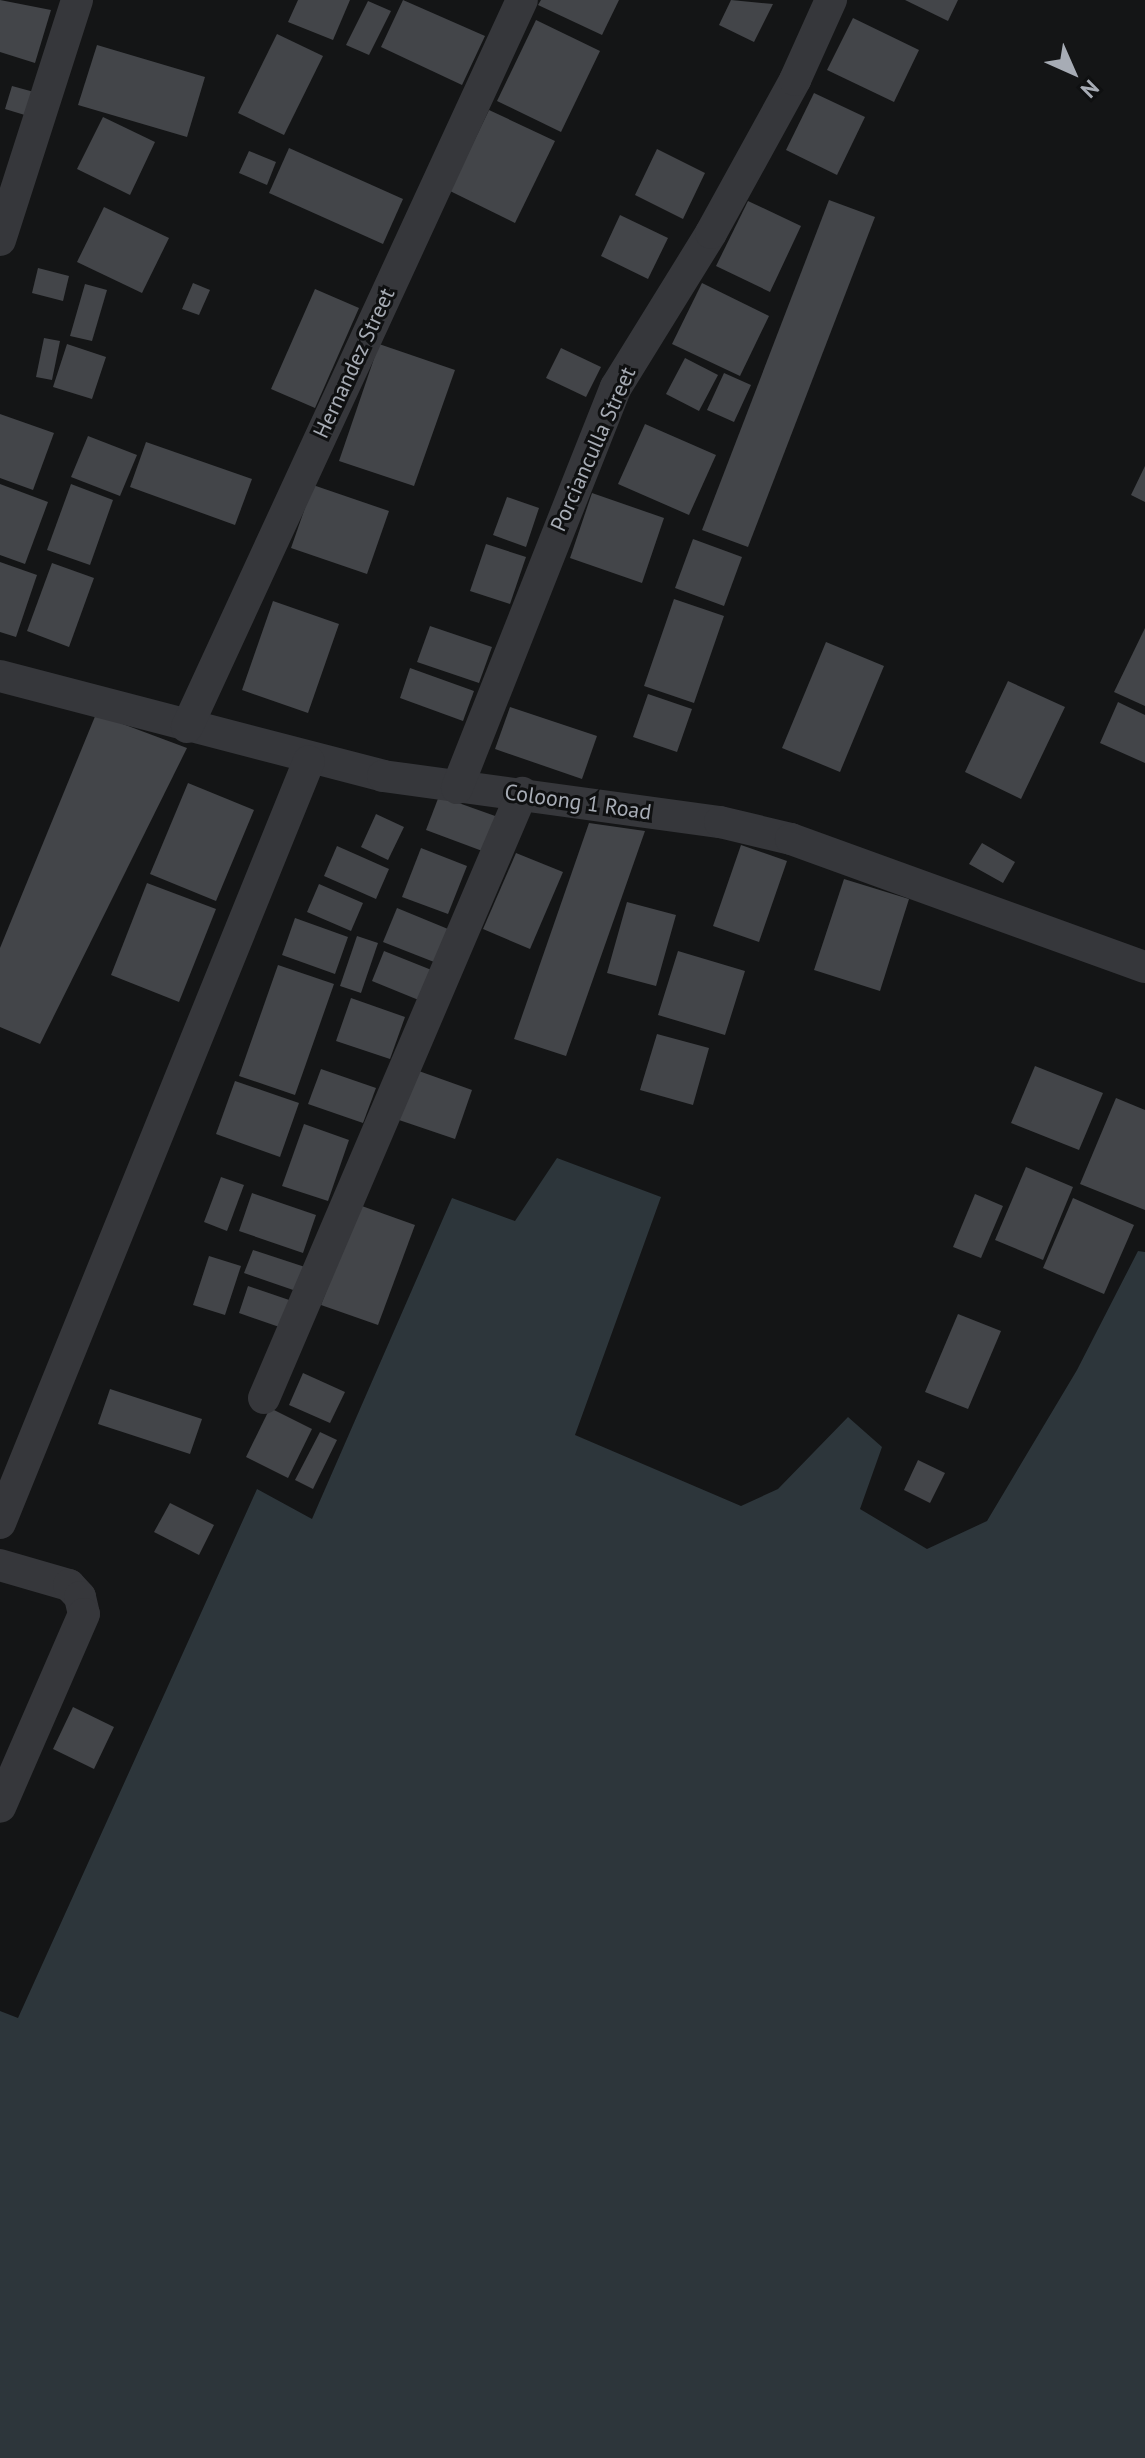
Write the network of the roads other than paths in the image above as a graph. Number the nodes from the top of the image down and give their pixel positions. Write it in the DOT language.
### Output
graph roads {
  1 [pos="77,0"];
  2 [pos="522,0"];
  3 [pos="831,0"];
  4 [pos="0,240"];
  5 [pos="0,676"];
  6 [pos="187,727"];
  7 [pos="309,761"];
  8 [pos="457,788"];
  9 [pos="522,793"];
  10 [pos="1145,967"];
  11 [pos="264,1398"];
  12 [pos="0,1523"];
  13 [pos="0,1565"];
  14 [pos="0,1807"];
  1 -- 4 [label="street"];
  2 -- 6 [label="street, Hernandez Street"];
  3 -- 8 [label="street, Porcianculla Street"];
  5 -- 6 [label="street, Coloong 1 Road"];
  6 -- 7 [label="street, Coloong 1 Road"];
  7 -- 8 [label="street, Coloong 1 Road"];
  7 -- 12 [label="street"];
  8 -- 9 [label="street, Coloong 1 Road"];
  9 -- 10 [label="street, Coloong 1 Road"];
  9 -- 11 [label="street"];
  13 -- 14 [label="street"];
}
